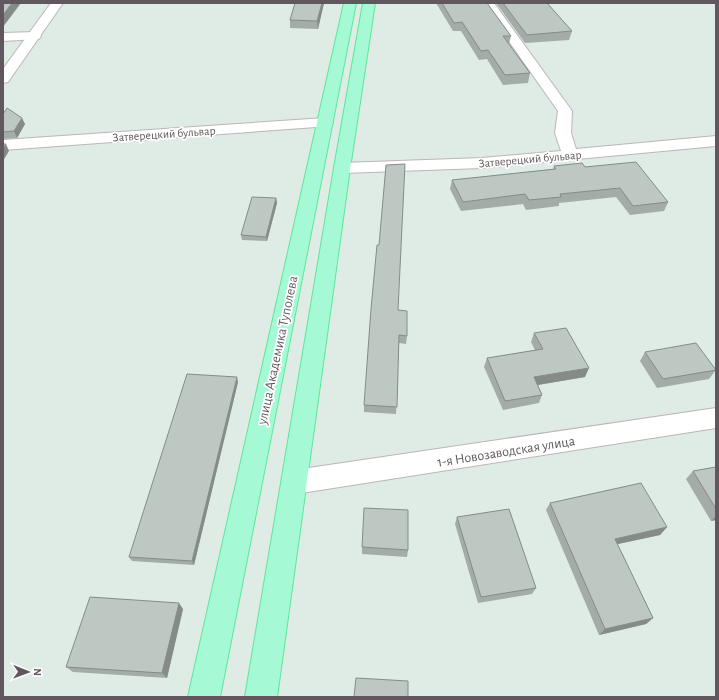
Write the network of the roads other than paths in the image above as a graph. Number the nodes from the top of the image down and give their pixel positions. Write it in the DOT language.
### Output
graph roads {
  1 [pos="57,3"];
  2 [pos="350,3"];
  3 [pos="369,3"];
  4 [pos="488,3"];
  5 [pos="35,36"];
  6 [pos="3,37"];
  7 [pos="3,79"];
  8 [pos="324,123"];
  9 [pos="716,140"];
  10 [pos="3,145"];
  11 [pos="319,149"];
  12 [pos="570,155"];
  13 [pos="342,168"];
  14 [pos="716,418"];
  15 [pos="295,482"];
  16 [pos="204,697"];
  17 [pos="262,697"];
  1 -- 5 [label="street"];
  2 -- 8 [label="main road, улица Академика Туполева"];
  3 -- 13 [label="main road"];
  4 -- 12 [label="street"];
  5 -- 6 [label="street"];
  5 -- 7 [label="street"];
  8 -- 10 [label="street, Затверецкий бульвар"];
  8 -- 11 [label="main road, улица Академика Туполева"];
  9 -- 12 [label="street, Затверецкий бульвар"];
  11 -- 13 [label="main road"];
  11 -- 16 [label="main road, улица Академика Туполева"];
  12 -- 13 [label="street, Затверецкий бульвар"];
  13 -- 15 [label="main road"];
  14 -- 15 [label="street, 1-я Новозаводская улица"];
  15 -- 17 [label="main road"];
}
